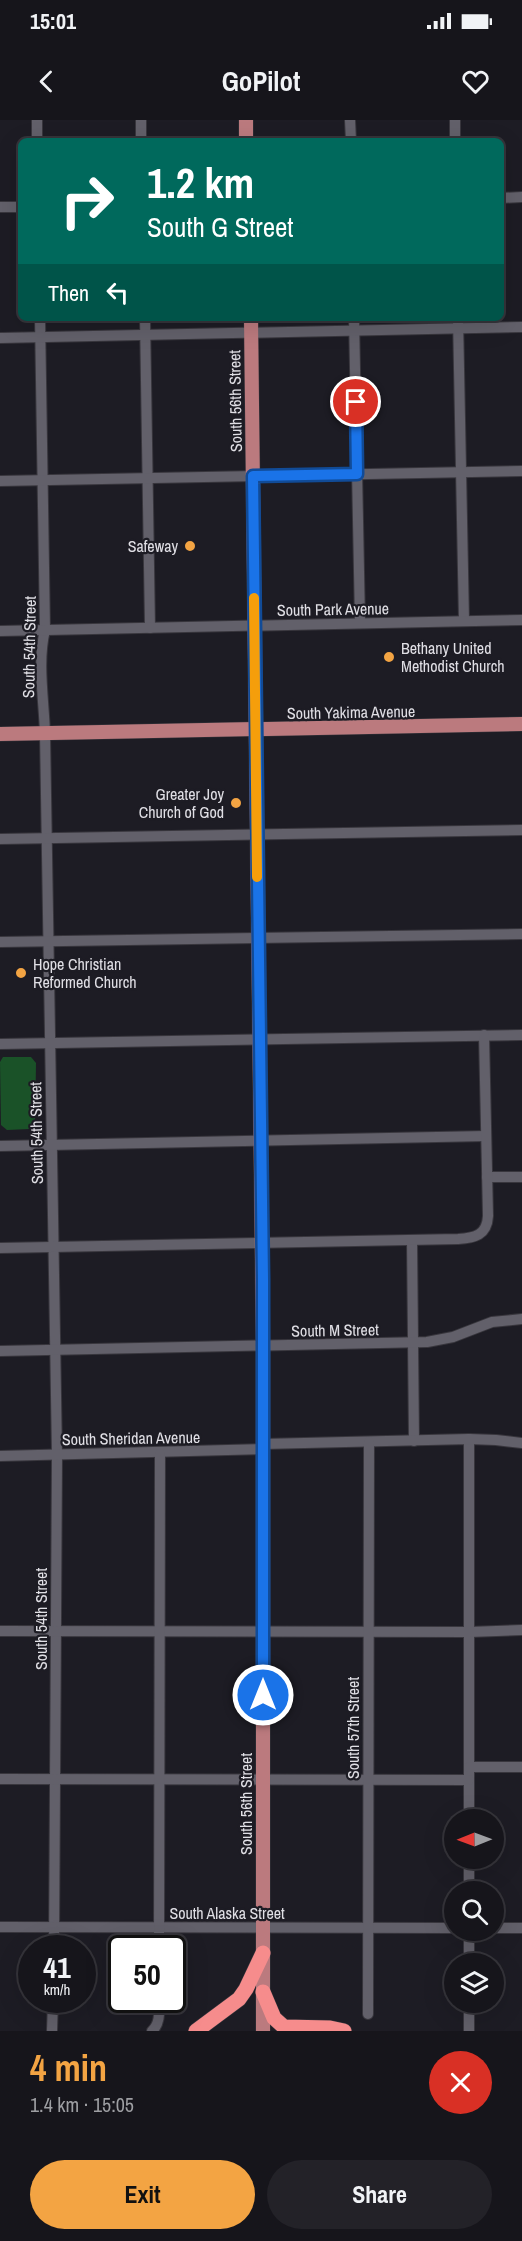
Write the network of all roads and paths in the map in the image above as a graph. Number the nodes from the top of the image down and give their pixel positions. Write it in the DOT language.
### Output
graph roads {
  1 [pos="37,120"];
  2 [pos="141,120"];
  3 [pos="246,120"];
  4 [pos="350,120"];
  5 [pos="454,120"];
  6 [pos="37,138"];
  7 [pos="141,138"];
  8 [pos="246,138"];
  9 [pos="351,138"];
  10 [pos="455,138"];
  11 [pos="522,197"];
  12 [pos="504,198"];
  13 [pos="0,207"];
  14 [pos="18,207"];
  15 [pos="40,321"];
  16 [pos="146,321"];
  17 [pos="251,321"];
  18 [pos="354,321"];
  19 [pos="458,323"];
  20 [pos="522,327"];
  21 [pos="354,331"];
  22 [pos="251,333"];
  23 [pos="146,335"];
  24 [pos="40,337"];
  25 [pos="0,338"];
  26 [pos="522,471"];
  27 [pos="461,472"];
  28 [pos="357,474"];
  29 [pos="253,476"];
  30 [pos="148,478"];
  31 [pos="0,481"];
  32 [pos="44,481"];
  33 [pos="522,620"];
  34 [pos="464,621"];
  35 [pos="360,622"];
  36 [pos="254,625"];
  37 [pos="150,628"];
  38 [pos="45,630"];
  39 [pos="0,631"];
  40 [pos="522,724"];
  41 [pos="255,730"];
  42 [pos="0,734"];
  43 [pos="45,734"];
  44 [pos="522,830"];
  45 [pos="256,834"];
  46 [pos="47,838"];
  47 [pos="0,839"];
  48 [pos="522,934"];
  49 [pos="257,938"];
  50 [pos="48,941"];
  51 [pos="0,942"];
  52 [pos="484,1035"];
  53 [pos="522,1035"];
  54 [pos="259,1039"];
  55 [pos="0,1044"];
  56 [pos="49,1044"];
  57 [pos="486,1136"];
  58 [pos="261,1141"];
  59 [pos="52,1145"];
  60 [pos="0,1146"];
  61 [pos="487,1177"];
  62 [pos="522,1177"];
  63 [pos="412,1240"];
  64 [pos="262,1242"];
  65 [pos="54,1247"];
  66 [pos="0,1248"];
  67 [pos="522,1318"];
  68 [pos="413,1343"];
  69 [pos="263,1346"];
  70 [pos="56,1350"];
  71 [pos="0,1351"];
  72 [pos="469,1439"];
  73 [pos="414,1441"];
  74 [pos="369,1442"];
  75 [pos="522,1443"];
  76 [pos="263,1447"];
  77 [pos="160,1454"];
  78 [pos="57,1455"];
  79 [pos="0,1456"];
  80 [pos="522,1630"];
  81 [pos="0,1631"];
  82 [pos="57,1631"];
  83 [pos="160,1632"];
  84 [pos="263,1632"];
  85 [pos="369,1632"];
  86 [pos="469,1632"];
  87 [pos="469,1767"];
  88 [pos="522,1767"];
  89 [pos="0,1779"];
  90 [pos="159,1779"];
  91 [pos="56,1780"];
  92 [pos="263,1780"];
  93 [pos="368,1780"];
  94 [pos="469,1780"];
  95 [pos="469,1809"];
  96 [pos="0,1927"];
  97 [pos="55,1927"];
  98 [pos="159,1928"];
  99 [pos="263,1928"];
  100 [pos="368,1928"];
  101 [pos="444,1928"];
  102 [pos="504,1928"];
  103 [pos="522,1928"];
  104 [pos="55,1935"];
  105 [pos="159,1935"];
  106 [pos="263,1953"];
  107 [pos="263,1992"];
  108 [pos="53,2013"];
  109 [pos="158,2013"];
  110 [pos="469,2013"];
  111 [pos="368,2014"];
  112 [pos="52,2031"];
  113 [pos="152,2031"];
  114 [pos="196,2031"];
  115 [pos="262,2031"];
  116 [pos="344,2031"];
  117 [pos="470,2031"];
  1 -- 6 [label="street"];
  2 -- 7 [label="street"];
  3 -- 8 [label="main road"];
  4 -- 9 [label="street"];
  5 -- 10 [label="street"];
  11 -- 12 [label="street"];
  13 -- 14 [label="street"];
  15 -- 24 [label="street, South 54th Street"];
  16 -- 23 [label="street"];
  17 -- 22 [label="main road, South 56th Street"];
  18 -- 21 [label="street"];
  19 -- 20 [label="street"];
  19 -- 21 [label="street"];
  19 -- 27 [label="street"];
  21 -- 22 [label="street"];
  21 -- 28 [label="street"];
  22 -- 23 [label="street"];
  22 -- 29 [label="main road, South 56th Street"];
  23 -- 24 [label="street"];
  23 -- 30 [label="street"];
  24 -- 25 [label="street"];
  24 -- 32 [label="street, South 54th Street"];
  26 -- 27 [label="street"];
  27 -- 28 [label="street"];
  27 -- 34 [label="street"];
  28 -- 29 [label="street"];
  28 -- 35 [label="street"];
  29 -- 30 [label="street"];
  29 -- 36 [label="main road, South 56th Street"];
  30 -- 32 [label="street"];
  30 -- 37 [label="street"];
  31 -- 32 [label="street"];
  32 -- 38 [label="street, South 54th Street"];
  33 -- 34 [label="street, South Park Avenue"];
  34 -- 35 [label="street, South Park Avenue"];
  35 -- 36 [label="street, South Park Avenue"];
  36 -- 37 [label="street, South Park Avenue"];
  36 -- 41 [label="main road, South 56th Street"];
  37 -- 38 [label="street, South Park Avenue"];
  38 -- 39 [label="street, South Park Avenue"];
  38 -- 43 [label="street, South 54th Street"];
  40 -- 41 [label="main road, South Yakima Avenue"];
  41 -- 43 [label="main road, South Yakima Avenue"];
  41 -- 45 [label="main road, South 56th Street"];
  42 -- 43 [label="main road, South Yakima Avenue"];
  43 -- 46 [label="street, South 54th Street"];
  44 -- 45 [label="street"];
  45 -- 46 [label="street"];
  45 -- 49 [label="main road, South 56th Street"];
  46 -- 47 [label="street"];
  46 -- 50 [label="street, South 54th Street"];
  48 -- 49 [label="street"];
  49 -- 50 [label="street"];
  49 -- 54 [label="main road, South 56th Street"];
  50 -- 51 [label="street"];
  50 -- 56 [label="street, South 54th Street"];
  52 -- 53 [label="street"];
  52 -- 54 [label="street"];
  52 -- 57 [label="street"];
  54 -- 56 [label="street"];
  54 -- 58 [label="main road, South 56th Street"];
  55 -- 56 [label="street"];
  56 -- 59 [label="street, South 54th Street"];
  57 -- 58 [label="street"];
  57 -- 61 [label="street"];
  58 -- 59 [label="street"];
  58 -- 64 [label="main road, South 56th Street"];
  59 -- 60 [label="street"];
  59 -- 65 [label="street, South 54th Street"];
  61 -- 62 [label="street"];
  61 -- 63 [label="street"];
  63 -- 64 [label="street"];
  63 -- 68 [label="street"];
  64 -- 65 [label="street"];
  64 -- 69 [label="main road, South 56th Street"];
  65 -- 66 [label="street"];
  65 -- 70 [label="street, South 54th Street"];
  67 -- 68 [label="street, South M Street"];
  68 -- 69 [label="street, South M Street"];
  68 -- 73 [label="street"];
  69 -- 70 [label="street, South M Street"];
  69 -- 76 [label="main road, South 56th Street"];
  70 -- 71 [label="street, South M Street"];
  70 -- 78 [label="street, South 54th Street"];
  72 -- 73 [label="street, South Sheridan Avenue"];
  72 -- 75 [label="street, South Sheridan Avenue"];
  72 -- 86 [label="street"];
  73 -- 74 [label="street, South Sheridan Avenue"];
  74 -- 76 [label="street, South Sheridan Avenue"];
  74 -- 85 [label="street, South 57th Street"];
  76 -- 77 [label="street, South Sheridan Avenue"];
  76 -- 84 [label="main road, South 56th Street"];
  77 -- 78 [label="street, South Sheridan Avenue"];
  77 -- 83 [label="street"];
  78 -- 79 [label="street, South Sheridan Avenue"];
  78 -- 82 [label="street, South 54th Street"];
  80 -- 86 [label="street"];
  81 -- 82 [label="street"];
  82 -- 83 [label="street"];
  82 -- 91 [label="street, South 54th Street"];
  83 -- 84 [label="street"];
  83 -- 90 [label="street"];
  84 -- 85 [label="street"];
  84 -- 92 [label="main road, South 56th Street"];
  85 -- 86 [label="street"];
  85 -- 93 [label="street, South 57th Street"];
  86 -- 87 [label="street"];
  87 -- 88 [label="street"];
  87 -- 94 [label="street"];
  89 -- 91 [label="street"];
  90 -- 91 [label="street"];
  90 -- 92 [label="street"];
  90 -- 98 [label="street"];
  91 -- 97 [label="street, South 54th Street"];
  92 -- 93 [label="street"];
  92 -- 99 [label="main road, South 56th Street"];
  93 -- 94 [label="street"];
  93 -- 100 [label="street, South 57th Street"];
  94 -- 95 [label="street"];
  96 -- 97 [label="street, South Alaska Street"];
  97 -- 98 [label="street, South Alaska Street"];
  97 -- 104 [label="street, South 54th Street"];
  98 -- 99 [label="street, South Alaska Street"];
  98 -- 105 [label="street"];
  99 -- 100 [label="street, South Alaska Street"];
  99 -- 106 [label="main road, South 56th Street"];
  100 -- 101 [label="street, South Alaska Street"];
  100 -- 111 [label="street, South 57th Street"];
  102 -- 103 [label="street"];
  106 -- 107 [label="main road, South 56th Street"];
  106 -- 114 [label="highway"];
  107 -- 115 [label="main road, South 56th Street"];
  107 -- 116 [label="highway"];
  108 -- 112 [label="street"];
  109 -- 113 [label="street"];
  110 -- 117 [label="street"];
}
